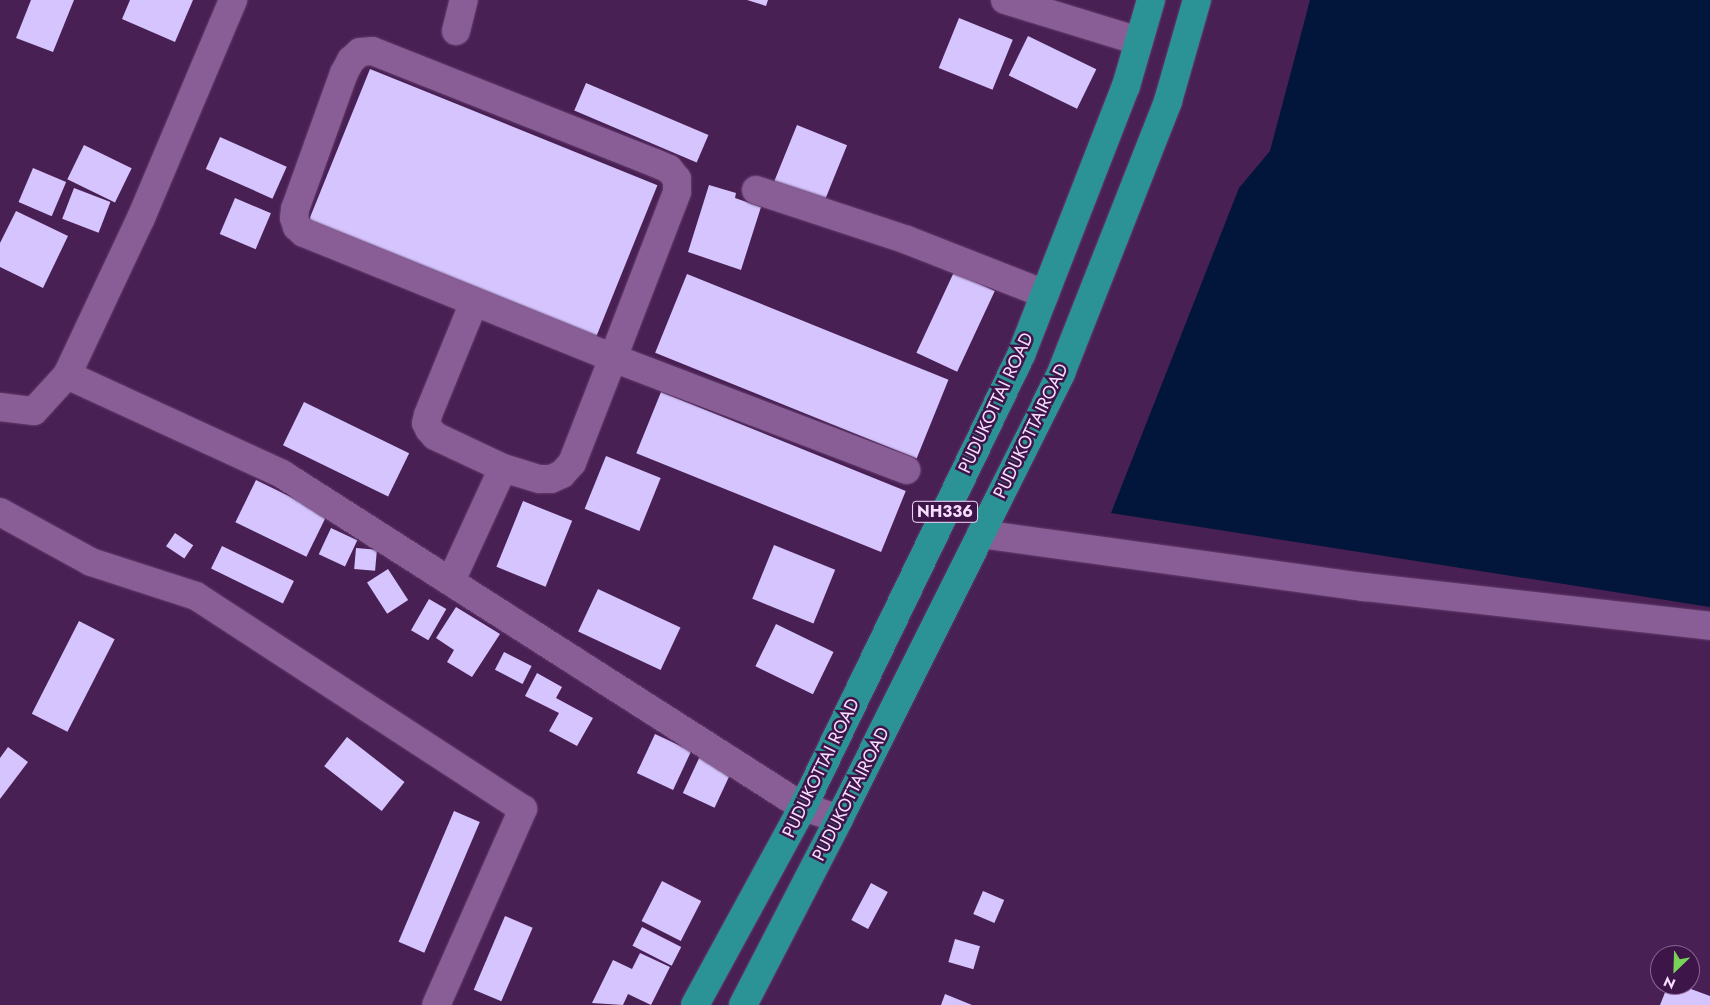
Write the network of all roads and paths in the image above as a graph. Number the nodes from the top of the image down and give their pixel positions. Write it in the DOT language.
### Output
graph roads {
  1 [pos="233,0"];
  2 [pos="464,0"];
  3 [pos="1005,0"];
  4 [pos="1151,0"];
  5 [pos="1197,0"];
  6 [pos="456,31"];
  7 [pos="1139,41"];
  8 [pos="756,190"];
  9 [pos="1045,294"];
  10 [pos="474,302"];
  11 [pos="613,358"];
  12 [pos="67,375"];
  13 [pos="0,407"];
  14 [pos="503,468"];
  15 [pos="906,470"];
  16 [pos="957,486"];
  17 [pos="996,504"];
  18 [pos="0,512"];
  19 [pos="981,534"];
  20 [pos="451,581"];
  21 [pos="1710,626"];
  22 [pos="804,807"];
  23 [pos="839,819"];
  24 [pos="436,1005"];
  25 [pos="696,1005"];
  26 [pos="743,1005"];
  1 -- 12 [label="street"];
  2 -- 6 [label="street"];
  3 -- 7 [label="street"];
  4 -- 7 [label="highway, PUDUKOTTAI ROAD / NH336"];
  5 -- 17 [label="highway, PUDUKOTTAIROAD / NH336"];
  7 -- 9 [label="highway, PUDUKOTTAI ROAD / NH336"];
  8 -- 9 [label="street"];
  9 -- 16 [label="highway, PUDUKOTTAI ROAD / NH336"];
  10 -- 11 [label="street"];
  10 -- 11 [label="street"];
  10 -- 14 [label="street"];
  11 -- 14 [label="street"];
  11 -- 15 [label="street"];
  12 -- 13 [label="street"];
  12 -- 20 [label="street"];
  14 -- 20 [label="street"];
  16 -- 17 [label="highway"];
  16 -- 22 [label="highway, PUDUKOTTAI ROAD / NH336"];
  17 -- 19 [label="highway, PUDUKOTTAIROAD / NH336"];
  18 -- 24 [label="street"];
  19 -- 21 [label="street"];
  19 -- 23 [label="highway, PUDUKOTTAIROAD / NH336"];
  20 -- 22 [label="street"];
  22 -- 23 [label="street"];
  22 -- 25 [label="highway, PUDUKOTTAI ROAD / NH336"];
  23 -- 26 [label="highway, PUDUKOTTAIROAD / NH336"];
}
